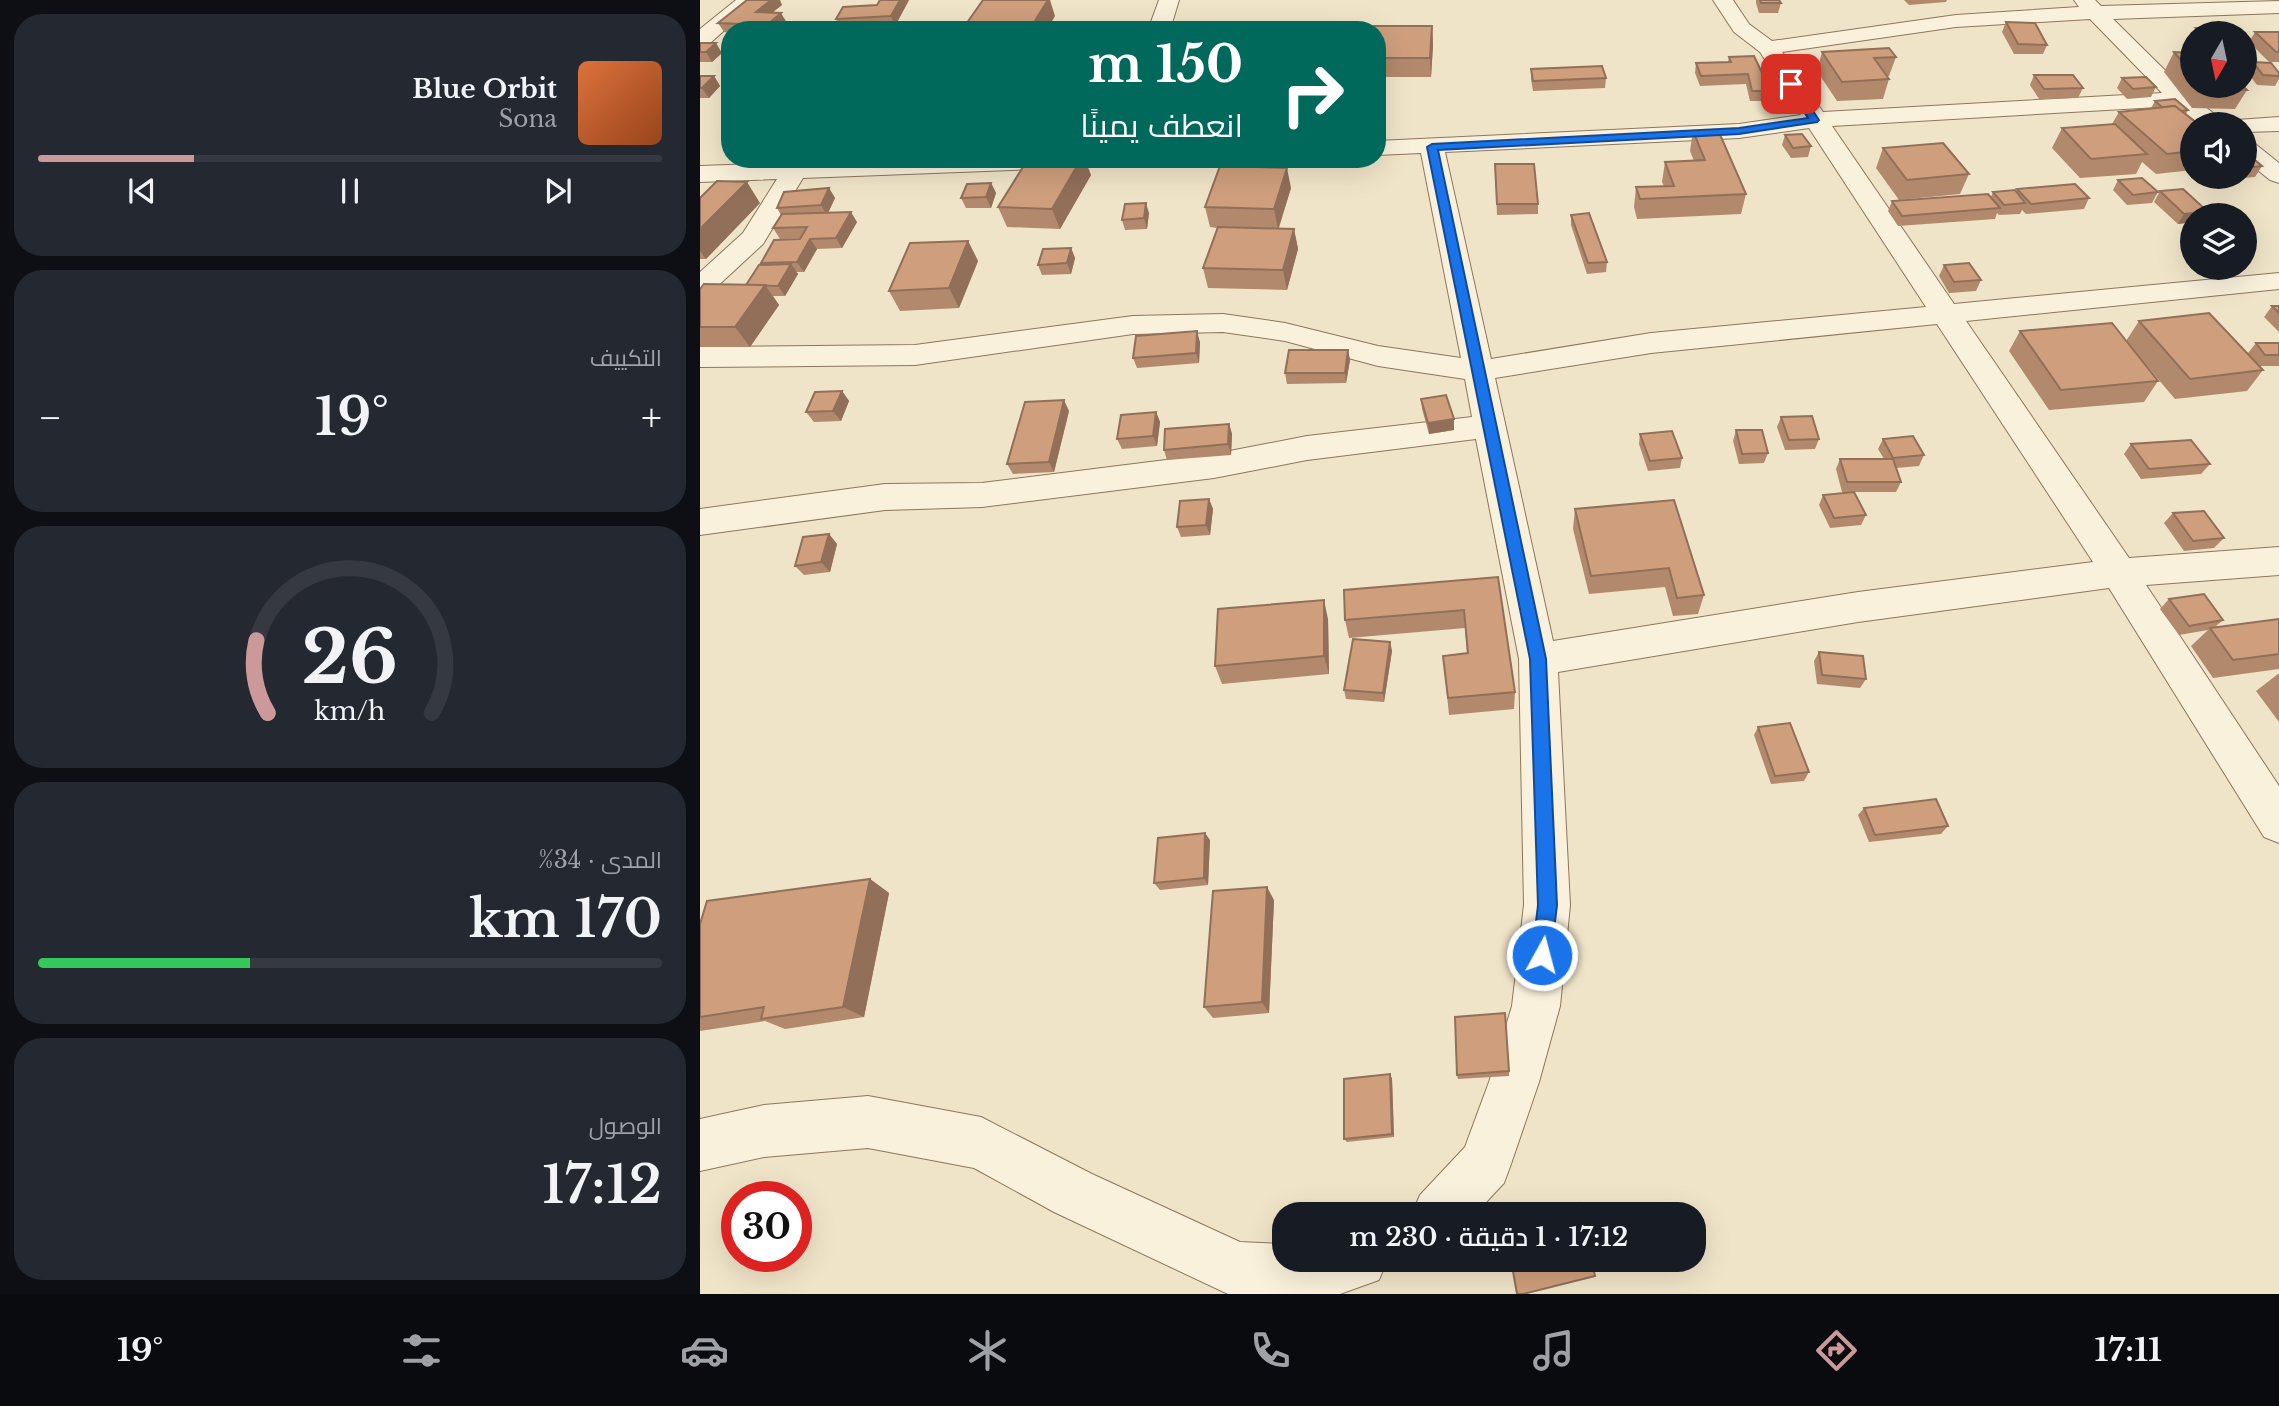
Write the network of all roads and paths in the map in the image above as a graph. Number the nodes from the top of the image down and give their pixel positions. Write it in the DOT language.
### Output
graph roads {
  1 [pos="748,0"];
  2 [pos="1169,0"];
  3 [pos="1723,0"];
  4 [pos="2088,6"];
  5 [pos="2279,7"];
  6 [pos="723,21"];
  7 [pos="1162,21"];
  8 [pos="721,22"];
  9 [pos="700,40"];
  10 [pos="1768,48"];
  11 [pos="2181,99"];
  12 [pos="2199,112"];
  13 [pos="1814,120"];
  14 [pos="2279,124"];
  15 [pos="2257,125"];
  16 [pos="1432,147"];
  17 [pos="1386,148"];
  18 [pos="2257,158"];
  19 [pos="896,168"];
  20 [pos="794,172"];
  21 [pos="700,174"];
  22 [pos="2279,175"];
  23 [pos="2279,281"];
  24 [pos="700,287"];
  25 [pos="1946,316"];
  26 [pos="700,357"];
  27 [pos="1477,371"];
  28 [pos="1488,426"];
  29 [pos="700,522"];
  30 [pos="2279,561"];
  31 [pos="2119,573"];
  32 [pos="1538,659"];
  33 [pos="2279,823"];
  34 [pos="700,1145"];
  35 [pos="1450,1202"];
  36 [pos="1272,1271"];
  37 [pos="1291,1272"];
  38 [pos="1321,1272"];
  1 -- 6 [label="street"];
  2 -- 7 [label="street"];
  3 -- 10 [label="street"];
  4 -- 5 [label="street"];
  4 -- 10 [label="street"];
  4 -- 11 [label="street"];
  8 -- 9 [label="street"];
  10 -- 13 [label="street"];
  11 -- 12 [label="street"];
  11 -- 13 [label="street"];
  13 -- 16 [label="street"];
  13 -- 25 [label="street"];
  14 -- 15 [label="street"];
  16 -- 17 [label="street"];
  16 -- 27 [label="street"];
  18 -- 22 [label="street"];
  19 -- 20 [label="street"];
  20 -- 21 [label="street"];
  20 -- 24 [label="street"];
  23 -- 25 [label="street"];
  25 -- 27 [label="street"];
  25 -- 31 [label="street"];
  26 -- 27 [label="street"];
  27 -- 28 [label="street"];
  28 -- 29 [label="street"];
  28 -- 32 [label="street"];
  30 -- 31 [label="street"];
  31 -- 32 [label="street"];
  31 -- 33 [label="street"];
  32 -- 35 [label="street"];
  34 -- 36 [label="street"];
  37 -- 38 [label="street"];
}
